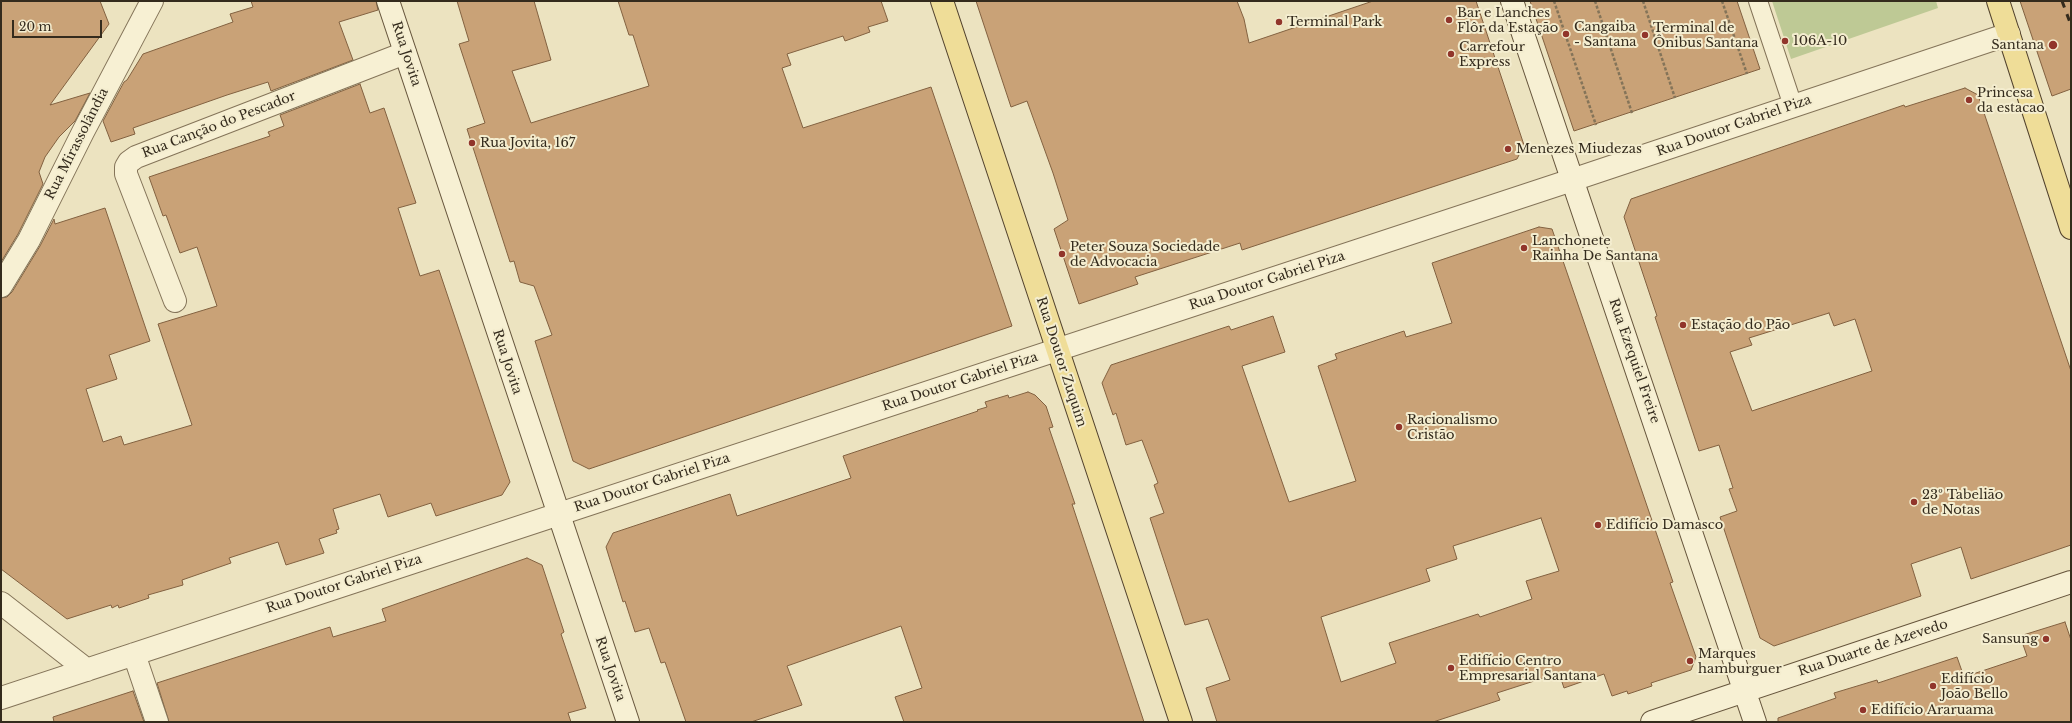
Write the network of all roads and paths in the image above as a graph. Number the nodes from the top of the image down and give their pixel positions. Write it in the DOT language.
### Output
graph roads {
  1 [pos="152,1"];
  2 [pos="388,1"];
  3 [pos="942,1"];
  4 [pos="1512,1"];
  5 [pos="1554,1"];
  6 [pos="1595,1"];
  7 [pos="1643,1"];
  8 [pos="1722,1"];
  9 [pos="1758,1"];
  10 [pos="1998,1"];
  11 [pos="2009,34"];
  12 [pos="405,54"];
  13 [pos="1747,74"];
  14 [pos="1675,98"];
  15 [pos="1793,106"];
  16 [pos="1632,113"];
  17 [pos="1596,125"];
  18 [pos="1572,180"];
  19 [pos="2071,228"];
  20 [pos="1,286"];
  21 [pos="175,302"];
  22 [pos="1058,350"];
  23 [pos="558,514"];
  24 [pos="2071,582"];
  25 [pos="1,603"];
  26 [pos="134,654"];
  27 [pos="87,670"];
  28 [pos="1745,690"];
  29 [pos="1,698"];
  30 [pos="157,722"];
  31 [pos="628,722"];
  32 [pos="1181,722"];
  33 [pos="1652,722"];
  34 [pos="1755,722"];
  1 -- 20 [label="street, Rua Mirassolândia"];
  2 -- 12 [label="street, Rua Jovita"];
  3 -- 22 [label="main road, Rua Doutor Zuquim"];
  4 -- 18 [label="street, Rua Ezequiel Freire"];
  5 -- 17 [label="path"];
  6 -- 16 [label="path"];
  7 -- 14 [label="path"];
  8 -- 13 [label="path"];
  9 -- 15 [label="lane"];
  10 -- 11 [label="main road"];
  11 -- 15 [label="street, Rua Doutor Gabriel Piza"];
  11 -- 19 [label="main road"];
  12 -- 21 [label="street, Rua Canção do Pescador"];
  12 -- 23 [label="street, Rua Jovita"];
  15 -- 18 [label="street, Rua Doutor Gabriel Piza"];
  18 -- 22 [label="street, Rua Doutor Gabriel Piza"];
  18 -- 28 [label="street, Rua Ezequiel Freire"];
  22 -- 23 [label="street, Rua Doutor Gabriel Piza"];
  22 -- 32 [label="main road, Rua Doutor Zuquim"];
  23 -- 26 [label="street, Rua Doutor Gabriel Piza"];
  23 -- 31 [label="street, Rua Jovita"];
  24 -- 28 [label="street, Rua Duarte de Azevedo"];
  25 -- 27 [label="street"];
  26 -- 27 [label="street, Rua Doutor Gabriel Piza"];
  26 -- 30 [label="street"];
  27 -- 29 [label="street, Rua Doutor Gabriel Piza"];
  28 -- 33 [label="street, Rua Duarte de Azevedo"];
  28 -- 34 [label="street, Rua Ezequiel Freire"];
}
